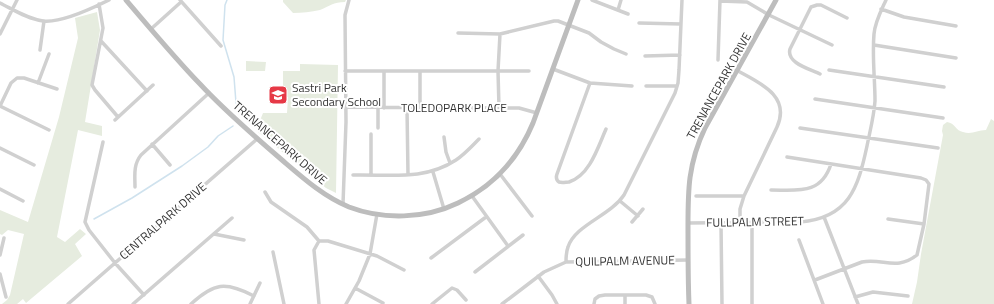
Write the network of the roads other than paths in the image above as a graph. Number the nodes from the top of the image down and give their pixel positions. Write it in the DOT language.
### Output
graph roads {
  1 [pos="17,0"];
  2 [pos="108,0"];
  3 [pos="126,0"];
  4 [pos="349,0"];
  5 [pos="578,0"];
  6 [pos="592,0"];
  7 [pos="621,0"];
  8 [pos="682,0"];
  9 [pos="776,0"];
  10 [pos="886,0"];
  11 [pos="181,1"];
  12 [pos="720,1"];
  13 [pos="0,3"];
  14 [pos="99,4"];
  15 [pos="12,9"];
  16 [pos="881,9"];
  17 [pos="618,10"];
  18 [pos="628,14"];
  19 [pos="769,15"];
  20 [pos="847,18"];
  21 [pos="44,21"];
  22 [pos="638,23"];
  23 [pos="569,24"];
  24 [pos="680,24"];
  25 [pos="956,26"];
  26 [pos="151,29"];
  27 [pos="799,29"];
  28 [pos="458,33"];
  29 [pos="0,34"];
  30 [pos="500,34"];
  31 [pos="101,41"];
  32 [pos="832,45"];
  33 [pos="874,45"];
  34 [pos="221,46"];
  35 [pos="40,50"];
  36 [pos="49,54"];
  37 [pos="626,54"];
  38 [pos="680,55"];
  39 [pos="645,56"];
  40 [pos="956,58"];
  41 [pos="718,60"];
  42 [pos="553,69"];
  43 [pos="346,70"];
  44 [pos="829,70"];
  45 [pos="384,71"];
  46 [pos="420,71"];
  47 [pos="498,71"];
  48 [pos="529,71"];
  49 [pos="738,71"];
  50 [pos="820,74"];
  51 [pos="874,77"];
  52 [pos="38,83"];
  53 [pos="590,84"];
  54 [pos="153,85"];
  55 [pos="632,86"];
  56 [pos="646,86"];
  57 [pos="677,86"];
  58 [pos="944,87"];
  59 [pos="57,89"];
  60 [pos="147,91"];
  61 [pos="209,93"];
  62 [pos="815,99"];
  63 [pos="0,106"];
  64 [pos="346,107"];
  65 [pos="378,108"];
  66 [pos="384,108"];
  67 [pos="407,108"];
  68 [pos="420,108"];
  69 [pos="499,108"];
  70 [pos="874,108"];
  71 [pos="537,113"];
  72 [pos="943,118"];
  73 [pos="378,128"];
  74 [pos="800,128"];
  75 [pos="606,129"];
  76 [pos="49,130"];
  77 [pos="371,134"];
  78 [pos="444,137"];
  79 [pos="869,138"];
  80 [pos="257,139"];
  81 [pos="480,139"];
  82 [pos="104,142"];
  83 [pos="152,144"];
  84 [pos="0,148"];
  85 [pos="938,148"];
  86 [pos="787,157"];
  87 [pos="450,163"];
  88 [pos="831,164"];
  89 [pos="34,165"];
  90 [pos="170,165"];
  91 [pos="862,169"];
  92 [pos="433,172"];
  93 [pos="371,174"];
  94 [pos="500,174"];
  95 [pos="353,175"];
  96 [pos="408,175"];
  97 [pos="135,187"];
  98 [pos="0,189"];
  99 [pos="771,190"];
  100 [pos="265,192"];
  101 [pos="472,196"];
  102 [pos="696,196"];
  103 [pos="744,196"];
  104 [pos="23,201"];
  105 [pos="620,201"];
  106 [pos="343,204"];
  107 [pos="444,209"];
  108 [pos="644,209"];
  109 [pos="378,214"];
  110 [pos="532,216"];
  111 [pos="638,216"];
  112 [pos="486,217"];
  113 [pos="824,217"];
  114 [pos="232,218"];
  115 [pos="888,219"];
  116 [pos="632,222"];
  117 [pos="688,223"];
  118 [pos="721,223"];
  119 [pos="740,223"];
  120 [pos="752,223"];
  121 [pos="924,224"];
  122 [pos="214,234"];
  123 [pos="523,235"];
  124 [pos="4,238"];
  125 [pos="244,240"];
  126 [pos="799,240"];
  127 [pos="319,241"];
  128 [pos="508,246"];
  129 [pos="273,252"];
  130 [pos="370,254"];
  131 [pos="0,255"];
  132 [pos="431,258"];
  133 [pos="688,260"];
  134 [pos="566,262"];
  135 [pos="115,263"];
  136 [pos="844,268"];
  137 [pos="404,270"];
  138 [pos="475,272"];
  139 [pos="0,274"];
  140 [pos="538,276"];
  141 [pos="814,280"];
  142 [pos="260,283"];
  143 [pos="355,288"];
  144 [pos="625,294"];
  145 [pos="144,295"];
  146 [pos="254,296"];
  147 [pos="908,296"];
  148 [pos="6,297"];
  149 [pos="855,297"];
  150 [pos="466,300"];
  151 [pos="383,303"];
  152 [pos="68,304"];
  153 [pos="133,304"];
  154 [pos="191,304"];
  155 [pos="250,304"];
  156 [pos="284,304"];
  157 [pos="320,304"];
  158 [pos="346,304"];
  159 [pos="432,304"];
  160 [pos="502,304"];
  161 [pos="556,304"];
  162 [pos="594,304"];
  163 [pos="625,304"];
  164 [pos="655,304"];
  165 [pos="689,304"];
  166 [pos="722,304"];
  167 [pos="752,304"];
  168 [pos="823,304"];
  169 [pos="858,304"];
  1 -- 15 [label="street"];
  2 -- 14 [label="street"];
  3 -- 26 [label="street, TRENANCEPARK DRIVE"];
  4 -- 43 [label="street"];
  5 -- 23 [label="street, TRENANCEPARK DRIVE"];
  6 -- 17 [label="street"];
  7 -- 17 [label="street"];
  8 -- 24 [label="street"];
  9 -- 19 [label="street, TRENANCEPARK DRIVE"];
  10 -- 16 [label="street, FULLPALM STREET"];
  11 -- 26 [label="street"];
  11 -- 34 [label="street"];
  12 -- 19 [label="street"];
  12 -- 41 [label="street"];
  13 -- 15 [label="street"];
  14 -- 21 [label="street"];
  14 -- 31 [label="street"];
  15 -- 21 [label="street"];
  15 -- 29 [label="street"];
  16 -- 25 [label="street"];
  16 -- 33 [label="street, FULLPALM STREET"];
  17 -- 18 [label="street"];
  19 -- 27 [label="street"];
  19 -- 49 [label="street, TRENANCEPARK DRIVE"];
  20 -- 27 [label="street"];
  21 -- 35 [label="street"];
  22 -- 24 [label="street"];
  23 -- 30 [label="street"];
  23 -- 37 [label="street"];
  23 -- 42 [label="street, TRENANCEPARK DRIVE"];
  24 -- 38 [label="street"];
  26 -- 61 [label="street, TRENANCEPARK DRIVE"];
  27 -- 32 [label="street"];
  27 -- 50 [label="street"];
  28 -- 30 [label="street"];
  30 -- 47 [label="street"];
  31 -- 60 [label="street"];
  31 -- 60 [label="street"];
  33 -- 40 [label="street"];
  33 -- 51 [label="street, FULLPALM STREET"];
  36 -- 52 [label="street"];
  38 -- 39 [label="street"];
  38 -- 57 [label="street"];
  42 -- 53 [label="street"];
  42 -- 71 [label="street, TRENANCEPARK DRIVE"];
  43 -- 45 [label="street"];
  43 -- 64 [label="street"];
  44 -- 51 [label="street"];
  45 -- 46 [label="street"];
  45 -- 66 [label="street"];
  46 -- 47 [label="street"];
  46 -- 68 [label="street"];
  47 -- 48 [label="street"];
  47 -- 69 [label="street"];
  49 -- 103 [label="street"];
  49 -- 117 [label="street, TRENANCEPARK DRIVE"];
  51 -- 58 [label="street"];
  51 -- 70 [label="street, FULLPALM STREET"];
  52 -- 59 [label="street"];
  52 -- 63 [label="street"];
  53 -- 55 [label="street"];
  53 -- 75 [label="street"];
  54 -- 60 [label="street"];
  56 -- 57 [label="street"];
  57 -- 105 [label="street"];
  61 -- 80 [label="street, TRENANCEPARK DRIVE"];
  61 -- 83 [label="street"];
  62 -- 70 [label="street"];
  63 -- 76 [label="street"];
  64 -- 65 [label="street, TOLEDOPARK PLACE"];
  64 -- 106 [label="street"];
  65 -- 66 [label="street, TOLEDOPARK PLACE"];
  65 -- 73 [label="street"];
  66 -- 67 [label="street, TOLEDOPARK PLACE"];
  67 -- 68 [label="street, TOLEDOPARK PLACE"];
  67 -- 96 [label="street"];
  68 -- 69 [label="street, TOLEDOPARK PLACE"];
  69 -- 71 [label="street, TOLEDOPARK PLACE"];
  70 -- 72 [label="street"];
  70 -- 79 [label="street, FULLPALM STREET"];
  71 -- 94 [label="street, TRENANCEPARK DRIVE"];
  74 -- 79 [label="street"];
  77 -- 93 [label="street"];
  78 -- 87 [label="street"];
  79 -- 85 [label="street"];
  79 -- 91 [label="street, FULLPALM STREET"];
  80 -- 106 [label="street, TRENANCEPARK DRIVE"];
  80 -- 135 [label="street, CENTRALPARK DRIVE"];
  81 -- 87 [label="street"];
  82 -- 135 [label="street"];
  83 -- 90 [label="street"];
  83 -- 97 [label="street"];
  84 -- 89 [label="street"];
  86 -- 88 [label="street"];
  87 -- 92 [label="street"];
  88 -- 91 [label="street"];
  88 -- 99 [label="street"];
  91 -- 113 [label="street, FULLPALM STREET"];
  91 -- 121 [label="street"];
  92 -- 96 [label="street"];
  92 -- 107 [label="street"];
  93 -- 95 [label="street"];
  93 -- 96 [label="street"];
  94 -- 101 [label="street, TRENANCEPARK DRIVE"];
  94 -- 110 [label="street"];
  98 -- 104 [label="street"];
  100 -- 127 [label="street"];
  101 -- 107 [label="street, TRENANCEPARK DRIVE"];
  101 -- 112 [label="street"];
  102 -- 103 [label="street"];
  103 -- 119 [label="street"];
  105 -- 111 [label="street"];
  105 -- 134 [label="street"];
  106 -- 109 [label="street, TRENANCEPARK DRIVE"];
  107 -- 109 [label="street, TRENANCEPARK DRIVE"];
  108 -- 111 [label="street"];
  109 -- 130 [label="street"];
  111 -- 116 [label="street"];
  112 -- 128 [label="street"];
  112 -- 132 [label="street"];
  113 -- 120 [label="street, FULLPALM STREET"];
  113 -- 136 [label="street"];
  114 -- 122 [label="street"];
  115 -- 121 [label="street"];
  117 -- 118 [label="street, FULLPALM STREET"];
  117 -- 133 [label="street, TRENANCEPARK DRIVE"];
  118 -- 119 [label="street, FULLPALM STREET"];
  118 -- 166 [label="street"];
  119 -- 120 [label="street, FULLPALM STREET"];
  120 -- 167 [label="street"];
  121 -- 136 [label="street"];
  122 -- 125 [label="street"];
  122 -- 145 [label="street"];
  123 -- 128 [label="street"];
  124 -- 131 [label="street"];
  126 -- 141 [label="street"];
  127 -- 130 [label="street"];
  127 -- 157 [label="street"];
  128 -- 138 [label="street"];
  129 -- 156 [label="street"];
  130 -- 137 [label="street"];
  130 -- 143 [label="street"];
  133 -- 134 [label="street, QUILPALM AVENUE"];
  133 -- 165 [label="street, TRENANCEPARK DRIVE"];
  134 -- 140 [label="street, QUILPALM AVENUE"];
  135 -- 145 [label="street"];
  135 -- 152 [label="street, CENTRALPARK DRIVE"];
  136 -- 141 [label="street"];
  136 -- 149 [label="street"];
  139 -- 148 [label="street"];
  140 -- 160 [label="street, QUILPALM AVENUE"];
  140 -- 161 [label="street"];
  141 -- 168 [label="street"];
  142 -- 146 [label="street"];
  143 -- 151 [label="street"];
  143 -- 158 [label="street"];
  144 -- 162 [label="street"];
  144 -- 163 [label="street"];
  144 -- 164 [label="street"];
  145 -- 153 [label="street"];
  146 -- 154 [label="street"];
  146 -- 155 [label="street"];
  147 -- 149 [label="street"];
  149 -- 169 [label="street"];
  150 -- 159 [label="street"];
}
